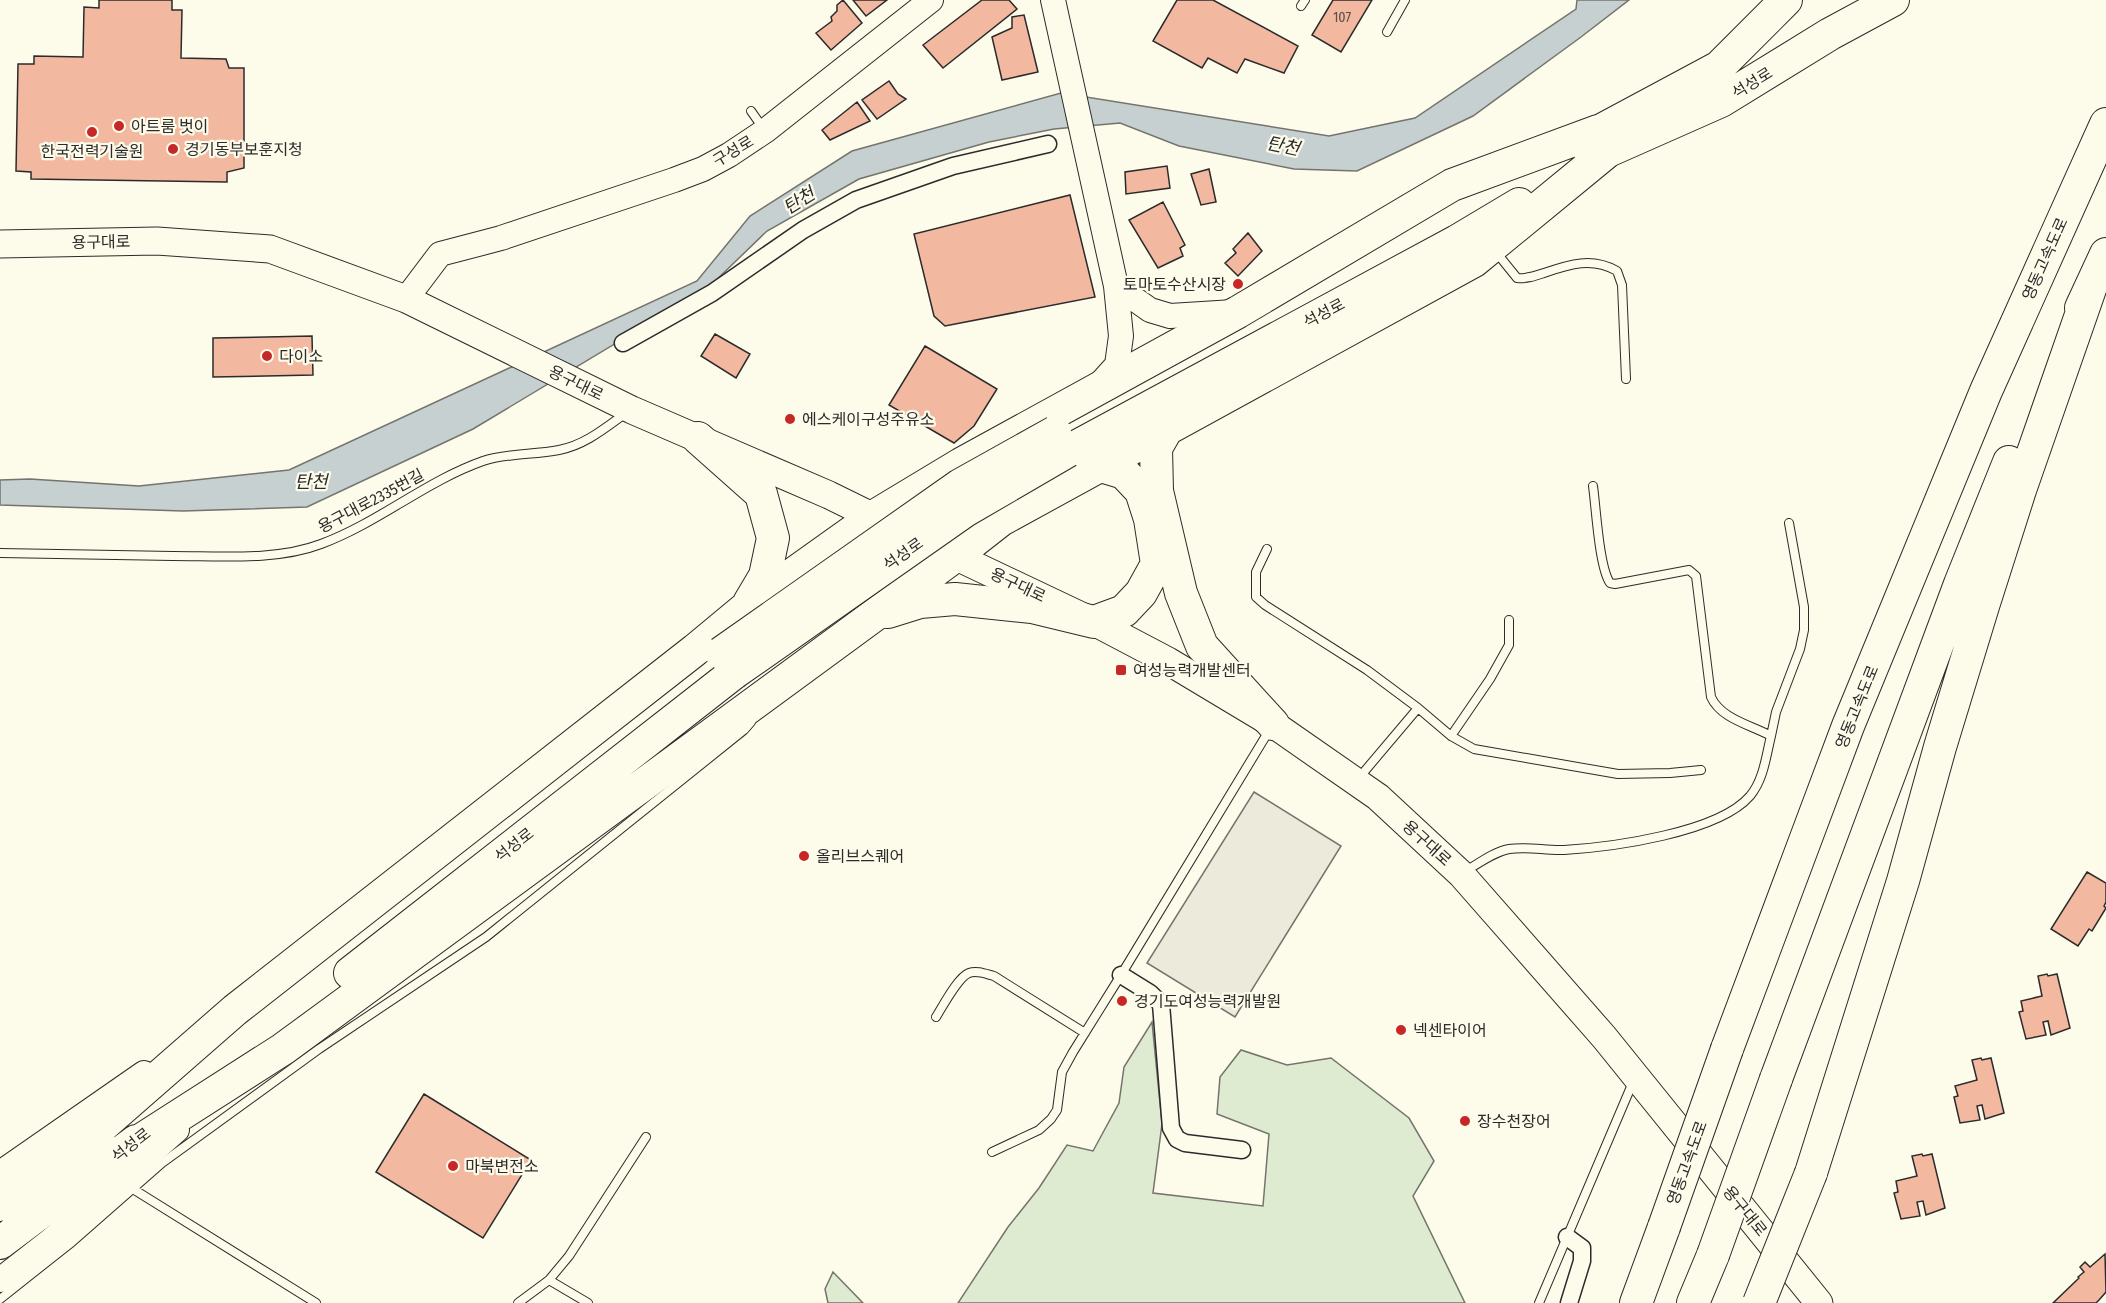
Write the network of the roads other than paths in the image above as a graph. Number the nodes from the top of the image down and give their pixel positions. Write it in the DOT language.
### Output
graph roads {
  1 [pos="931,0"];
  2 [pos="1053,0"];
  3 [pos="1405,0"];
  4 [pos="1786,0"];
  5 [pos="1893,0"];
  6 [pos="1387,32"];
  7 [pos="752,111"];
  8 [pos="2106,124"];
  9 [pos="765,131"];
  10 [pos="1603,141"];
  11 [pos="1048,144"];
  12 [pos="0,244"];
  13 [pos="1492,247"];
  14 [pos="2106,254"];
  15 [pos="1116,286"];
  16 [pos="2090,289"];
  17 [pos="406,299"];
  18 [pos="1238,312"];
  19 [pos="623,343"];
  20 [pos="1626,379"];
  21 [pos="1092,392"];
  22 [pos="632,410"];
  23 [pos="1168,427"];
  24 [pos="1022,432"];
  25 [pos="698,438"];
  26 [pos="1101,466"];
  27 [pos="1593,486"];
  28 [pos="1057,490"];
  29 [pos="873,517"];
  30 [pos="1789,523"];
  31 [pos="1267,549"];
  32 [pos="0,553"];
  33 [pos="955,556"];
  34 [pos="748,606"];
  35 [pos="1509,620"];
  36 [pos="1094,622"];
  37 [pos="847,634"];
  38 [pos="727,663"];
  39 [pos="782,682"];
  40 [pos="1418,708"];
  41 [pos="1273,724"];
  42 [pos="1451,736"];
  43 [pos="1771,736"];
  44 [pos="1701,770"];
  45 [pos="1356,782"];
  46 [pos="1461,874"];
  47 [pos="1121,975"];
  48 [pos="936,1017"];
  49 [pos="1085,1032"];
  50 [pos="283,1049"];
  51 [pos="1636,1076"];
  52 [pos="75,1135"];
  53 [pos="646,1137"];
  54 [pos="1242,1150"];
  55 [pos="992,1152"];
  56 [pos="119,1154"];
  57 [pos="0,1164"];
  58 [pos="0,1173"];
  59 [pos="133,1189"];
  60 [pos="0,1205"];
  61 [pos="1567,1238"];
  62 [pos="0,1243"];
  63 [pos="0,1280"];
  64 [pos="549,1280"];
  65 [pos="0,1299"];
  66 [pos="316,1303"];
  67 [pos="518,1303"];
  68 [pos="588,1303"];
  69 [pos="1539,1303"];
  70 [pos="1569,1303"];
  71 [pos="1636,1303"];
  72 [pos="1694,1303"];
  73 [pos="1759,1303"];
  74 [pos="1820,1303"];
  1 -- 9 [label="street, 구성로"];
  2 -- 15 [label="street"];
  3 -- 6 [label="lane"];
  4 -- 10 [label="highway, 석성로"];
  5 -- 10 [label="highway, 석성로"];
  7 -- 9 [label="lane"];
  8 -- 71 [label="highway, 영동고속도로, bridge"];
  9 -- 17 [label="street, 구성로"];
  10 -- 13 [label="highway"];
  10 -- 18 [label="highway"];
  10 -- 38 [label="highway, 석성로, bridge"];
  11 -- 19 [label="street"];
  12 -- 17 [label="main road, 용구대로"];
  13 -- 20 [label="lane"];
  13 -- 23 [label="highway"];
  14 -- 16 [label="highway"];
  15 -- 18 [label="street"];
  15 -- 21 [label="street"];
  16 -- 72 [label="highway, bridge"];
  16 -- 73 [label="highway, bridge"];
  17 -- 22 [label="main road, 용구대로"];
  18 -- 21 [label="highway"];
  21 -- 24 [label="highway"];
  22 -- 25 [label="main road, 용구대로"];
  22 -- 32 [label="lane, 용구대로2335번길"];
  23 -- 26 [label="highway"];
  23 -- 41 [label="highway"];
  24 -- 28 [label="highway"];
  24 -- 29 [label="highway"];
  25 -- 29 [label="main road, 용구대로"];
  25 -- 34 [label="highway"];
  26 -- 28 [label="highway"];
  26 -- 36 [label="highway"];
  27 -- 43 [label="lane"];
  28 -- 33 [label="highway"];
  29 -- 33 [label="main road, 용구대로"];
  29 -- 34 [label="highway"];
  30 -- 43 [label="lane"];
  31 -- 40 [label="lane"];
  33 -- 36 [label="main road, 용구대로"];
  33 -- 37 [label="highway"];
  34 -- 39 [label="highway"];
  34 -- 52 [label="highway"];
  35 -- 42 [label="lane"];
  36 -- 37 [label="highway"];
  36 -- 41 [label="main road, 용구대로"];
  37 -- 39 [label="highway"];
  38 -- 52 [label="highway, 석성로"];
  38 -- 56 [label="highway, 석성로"];
  39 -- 50 [label="highway"];
  39 -- 59 [label="lane"];
  40 -- 42 [label="lane"];
  40 -- 45 [label="lane"];
  41 -- 45 [label="main road, 용구대로"];
  41 -- 47 [label="lane"];
  42 -- 44 [label="lane"];
  43 -- 46 [label="lane"];
  45 -- 46 [label="main road, 용구대로"];
  46 -- 51 [label="main road, 용구대로"];
  47 -- 49 [label="lane"];
  47 -- 54 [label="street"];
  48 -- 49 [label="lane"];
  49 -- 55 [label="lane"];
  50 -- 56 [label="highway"];
  50 -- 63 [label="street"];
  51 -- 61 [label="lane"];
  51 -- 74 [label="main road, 용구대로"];
  52 -- 57 [label="lane"];
  52 -- 58 [label="street"];
  52 -- 60 [label="highway, 석성로"];
  53 -- 64 [label="lane"];
  56 -- 62 [label="highway, 석성로"];
  59 -- 65 [label="lane"];
  59 -- 66 [label="lane"];
  61 -- 69 [label="lane"];
  61 -- 70 [label="street"];
  64 -- 67 [label="lane"];
  64 -- 68 [label="lane"];
}
